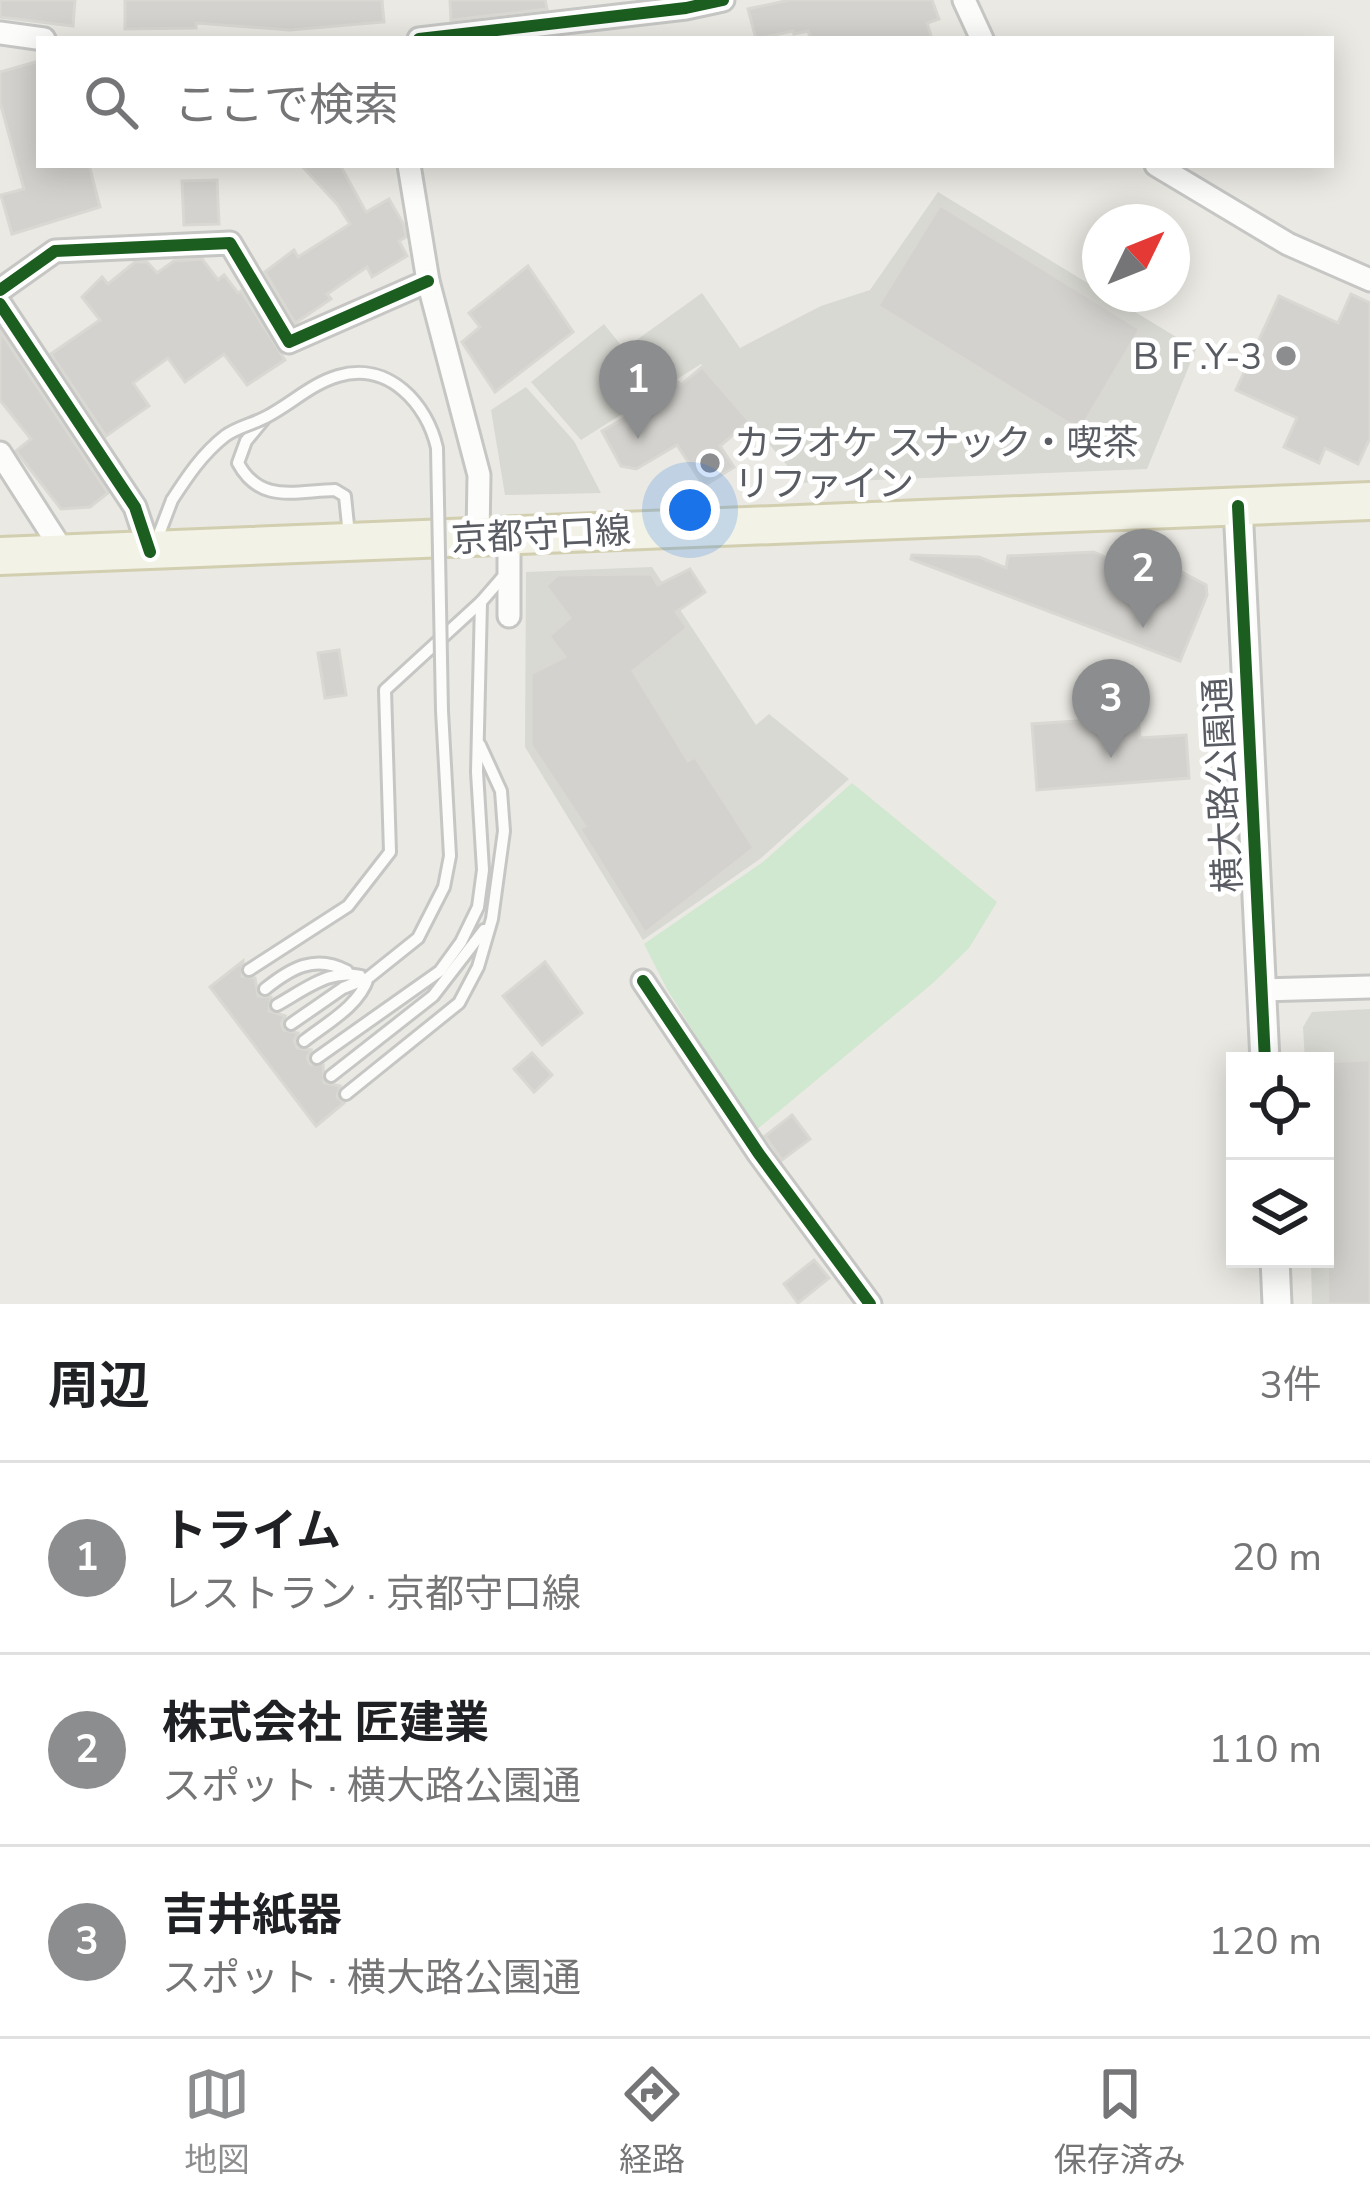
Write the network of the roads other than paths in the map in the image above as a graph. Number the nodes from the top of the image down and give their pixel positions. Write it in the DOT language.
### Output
graph roads {
  1 [pos="723,0"];
  2 [pos="964,0"];
  3 [pos="0,33"];
  4 [pos="445,36"];
  5 [pos="981,36"];
  6 [pos="36,38"];
  7 [pos="409,168"];
  8 [pos="1161,168"];
  9 [pos="1370,280"];
  10 [pos="428,281"];
  11 [pos="0,290"];
  12 [pos="0,304"];
  13 [pos="266,417"];
  14 [pos="0,453"];
  15 [pos="1370,501"];
  16 [pos="1238,506"];
  17 [pos="351,544"];
  18 [pos="499,546"];
  19 [pos="149,552"];
  20 [pos="64,554"];
  21 [pos="0,556"];
  22 [pos="481,602"];
  23 [pos="508,616"];
  24 [pos="479,742"];
  25 [pos="492,919"];
  26 [pos="249,970"];
  27 [pos="348,971"];
  28 [pos="368,978"];
  29 [pos="643,981"];
  30 [pos="1370,986"];
  31 [pos="265,989"];
  32 [pos="1262,991"];
  33 [pos="277,1005"];
  34 [pos="291,1024"];
  35 [pos="304,1041"];
  36 [pos="1265,1052"];
  37 [pos="317,1058"];
  38 [pos="331,1076"];
  39 [pos="346,1094"];
  40 [pos="1275,1268"];
  41 [pos="870,1304"];
  42 [pos="1277,1304"];
  1 -- 4 [label="street"];
  2 -- 5 [label="street"];
  3 -- 6 [label="street"];
  7 -- 10 [label="street"];
  8 -- 9 [label="street"];
  10 -- 11 [label="street"];
  10 -- 18 [label="street"];
  12 -- 19 [label="street"];
  13 -- 17 [label="lane"];
  13 -- 19 [label="lane, bridge"];
  13 -- 28 [label="lane, bridge"];
  14 -- 20 [label="street"];
  15 -- 16 [label="main road, 京都守口線"];
  16 -- 18 [label="main road, 京都守口線"];
  16 -- 32 [label="street, 横大路公園通"];
  17 -- 18 [label="main road, 京都守口線"];
  17 -- 19 [label="main road, 京都守口線"];
  18 -- 22 [label="lane"];
  18 -- 23 [label="street"];
  19 -- 20 [label="main road, 京都守口線"];
  20 -- 21 [label="main road, 京都守口線"];
  22 -- 24 [label="lane"];
  22 -- 26 [label="lane"];
  24 -- 25 [label="lane"];
  24 -- 37 [label="lane"];
  25 -- 38 [label="lane"];
  25 -- 39 [label="lane"];
  27 -- 28 [label="lane"];
  27 -- 31 [label="lane"];
  27 -- 33 [label="lane"];
  28 -- 34 [label="lane"];
  28 -- 35 [label="lane"];
  29 -- 41 [label="street"];
  30 -- 32 [label="street"];
  32 -- 36 [label="street, 横大路公園通"];
  40 -- 42 [label="street"];
}
